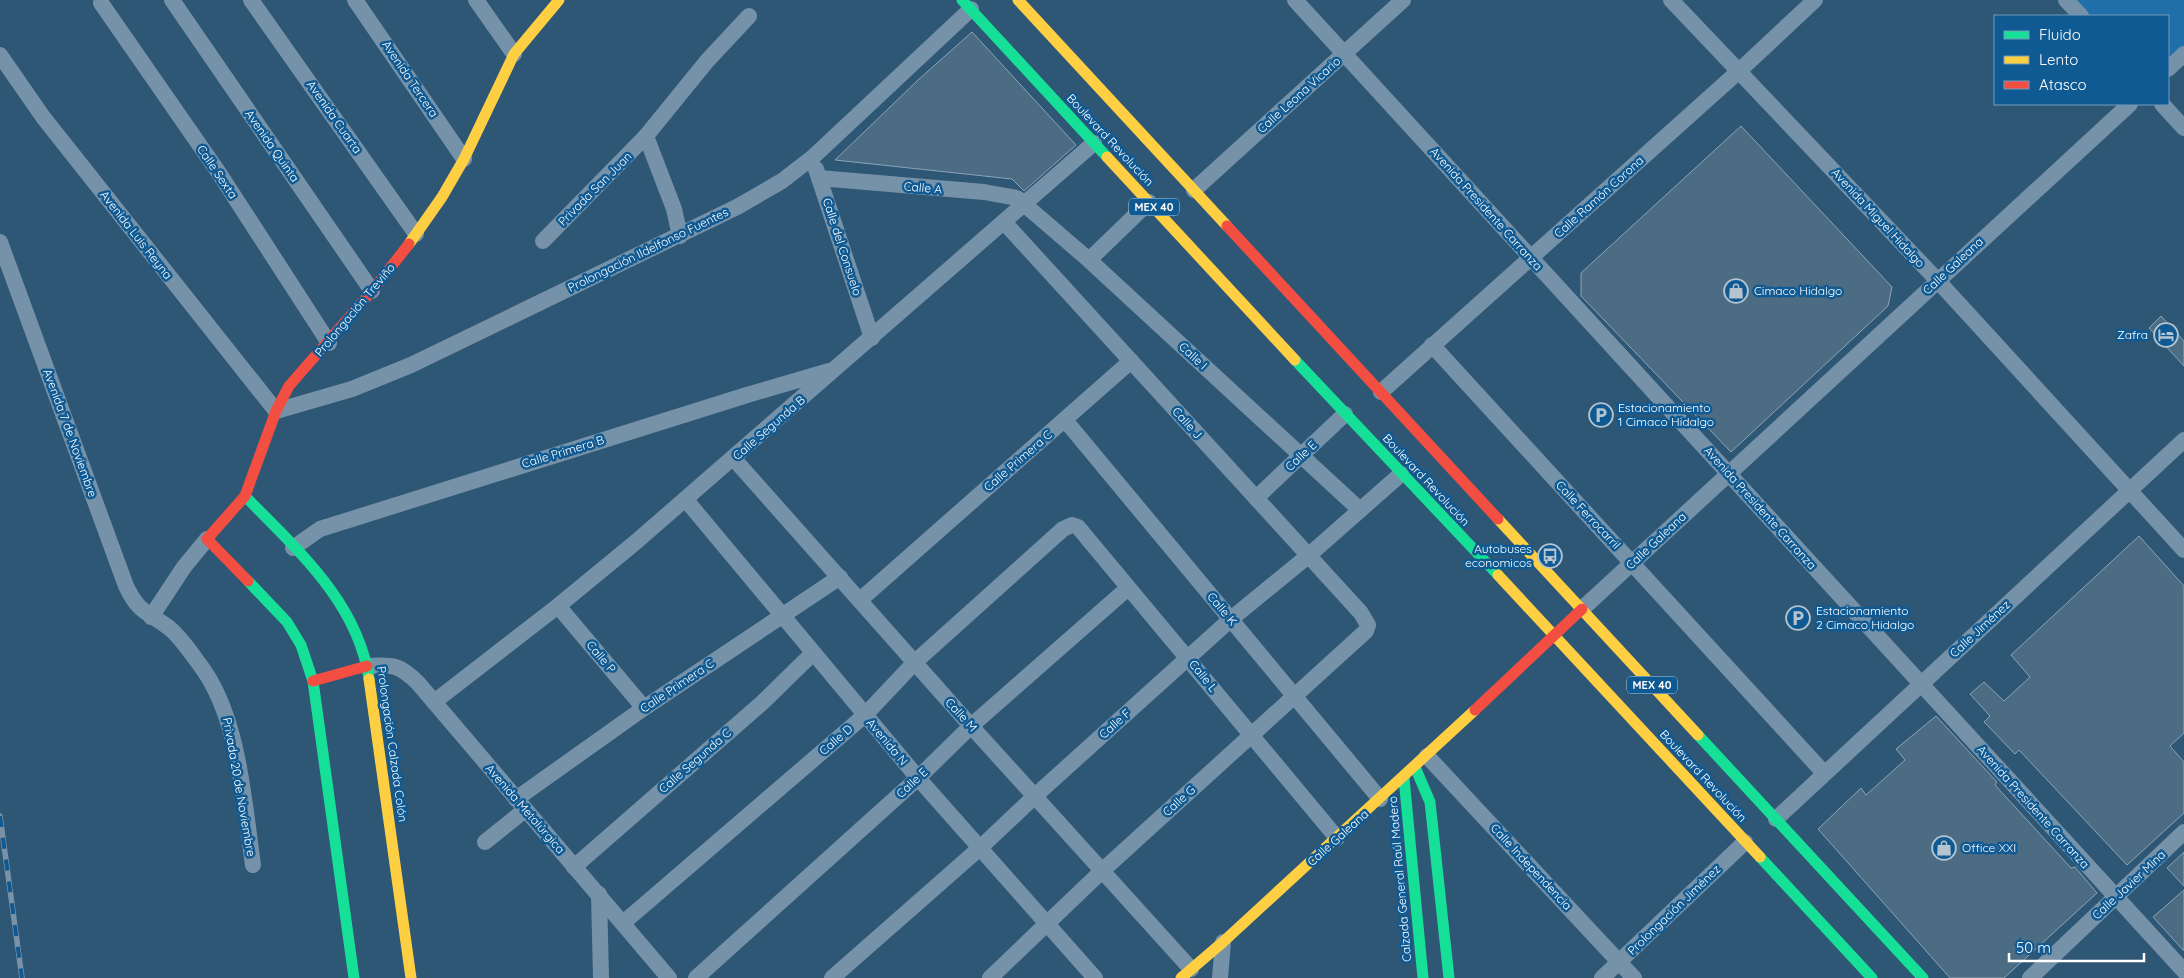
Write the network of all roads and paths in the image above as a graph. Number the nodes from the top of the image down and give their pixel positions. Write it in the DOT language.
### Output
graph roads {
  1 [pos="172,0"];
  2 [pos="252,0"];
  3 [pos="355,0"];
  4 [pos="476,0"];
  5 [pos="559,0"];
  6 [pos="1018,0"];
  7 [pos="1295,0"];
  8 [pos="1402,0"];
  9 [pos="1671,0"];
  10 [pos="1815,0"];
  11 [pos="2066,0"];
  12 [pos="101,3"];
  13 [pos="967,5"];
  14 [pos="2080,15"];
  15 [pos="749,16"];
  16 [pos="514,54"];
  17 [pos="1344,54"];
  18 [pos="2184,54"];
  19 [pos="0,55"];
  20 [pos="2169,68"];
  21 [pos="1739,71"];
  22 [pos="2129,105"];
  23 [pos="2163,105"];
  24 [pos="2184,128"];
  25 [pos="646,136"];
  26 [pos="1094,143"];
  27 [pos="812,157"];
  28 [pos="464,159"];
  29 [pos="819,178"];
  30 [pos="1194,190"];
  31 [pos="1149,202"];
  32 [pos="1024,205"];
  33 [pos="1004,222"];
  34 [pos="416,234"];
  35 [pos="680,236"];
  36 [pos="543,241"];
  37 [pos="0,242"];
  38 [pos="1531,258"];
  39 [pos="1089,260"];
  40 [pos="1938,281"];
  41 [pos="372,291"];
  42 [pos="872,338"];
  43 [pos="329,343"];
  44 [pos="1432,345"];
  45 [pos="1131,361"];
  46 [pos="838,368"];
  47 [pos="1381,392"];
  48 [pos="276,411"];
  49 [pos="1345,414"];
  50 [pos="1065,420"];
  51 [pos="2184,440"];
  52 [pos="1300,457"];
  53 [pos="734,459"];
  54 [pos="1400,474"];
  55 [pos="1729,474"];
  56 [pos="2129,490"];
  57 [pos="245,496"];
  58 [pos="1256,498"];
  59 [pos="686,500"];
  60 [pos="1360,510"];
  61 [pos="1063,529"];
  62 [pos="208,539"];
  63 [pos="293,548"];
  64 [pos="2184,550"];
  65 [pos="1308,556"];
  66 [pos="1632,563"];
  67 [pos="840,576"];
  68 [pos="1128,588"];
  69 [pos="860,600"];
  70 [pos="558,606"];
  71 [pos="1582,609"];
  72 [pos="782,614"];
  73 [pos="151,617"];
  74 [pos="1230,619"];
  75 [pos="1368,625"];
  76 [pos="1555,635"];
  77 [pos="813,653"];
  78 [pos="1188,658"];
  79 [pos="915,662"];
  80 [pos="367,666"];
  81 [pos="313,681"];
  82 [pos="1921,684"];
  83 [pos="1295,696"];
  84 [pos="434,702"];
  85 [pos="644,708"];
  86 [pos="865,715"];
  87 [pos="971,726"];
  88 [pos="1252,736"];
  89 [pos="1421,762"];
  90 [pos="1824,773"];
  91 [pos="918,778"];
  92 [pos="1404,778"];
  93 [pos="1036,795"];
  94 [pos="1380,799"];
  95 [pos="520,804"];
  96 [pos="1776,819"];
  97 [pos="2184,832"];
  98 [pos="1336,838"];
  99 [pos="485,842"];
  100 [pos="1746,842"];
  101 [pos="981,847"];
  102 [pos="253,865"];
  103 [pos="574,867"];
  104 [pos="1103,870"];
  105 [pos="599,894"];
  106 [pos="2116,897"];
  107 [pos="624,923"];
  108 [pos="1047,925"];
  109 [pos="1224,942"];
  110 [pos="1619,962"];
  111 [pos="2184,971"];
  112 [pos="1186,973"];
  113 [pos="354,978"];
  114 [pos="411,978"];
  115 [pos="600,978"];
  116 [pos="669,978"];
  117 [pos="696,978"];
  118 [pos="832,978"];
  119 [pos="990,978"];
  120 [pos="1095,978"];
  121 [pos="1220,978"];
  122 [pos="1423,978"];
  123 [pos="1449,978"];
  124 [pos="1602,978"];
  125 [pos="1634,978"];
  126 [pos="1872,978"];
  127 [pos="1923,978"];
  128 [pos="2030,978"];
  1 -- 41 [label="street, Avenida Quinta"];
  2 -- 34 [label="street, Avenida Cuarta"];
  3 -- 28 [label="street, Avenida Tercera"];
  4 -- 16 [label="street"];
  5 -- 16 [label="main road, Prolongación Treviño"];
  6 -- 30 [label="main road, MEX 40"];
  7 -- 17 [label="street, Avenida Presidente Carranza"];
  8 -- 17 [label="street, Calle Leona Vicario"];
  9 -- 21 [label="street, Avenida Miguel Hidalgo"];
  10 -- 21 [label="street, Calle Ramón Corona"];
  11 -- 14 [label="street"];
  12 -- 43 [label="street, Calle Sexta"];
  13 -- 26 [label="main road, Boulevard Revolución / MEX 40"];
  13 -- 27 [label="street, Prolongación Ildelfonso Fuentes"];
  15 -- 25 [label="street, Privada San Juan"];
  16 -- 28 [label="main road, Prolongación Treviño"];
  17 -- 30 [label="street, Calle Leona Vicario"];
  17 -- 38 [label="street, Avenida Presidente Carranza"];
  18 -- 20 [label="street"];
  19 -- 48 [label="street, Avenida Luis Reyna"];
  21 -- 38 [label="street, Calle Ramón Corona"];
  21 -- 40 [label="street, Avenida Miguel Hidalgo"];
  22 -- 40 [label="street, Calle Galeana"];
  23 -- 24 [label="street"];
  25 -- 35 [label="street"];
  25 -- 36 [label="street, Privada San Juan"];
  26 -- 31 [label="main road, Boulevard Revolución / MEX 40"];
  26 -- 32 [label="street, Calle Segunda B"];
  27 -- 29 [label="street, Calle del Consuelo"];
  27 -- 35 [label="street, Prolongación Ildelfonso Fuentes"];
  28 -- 34 [label="main road, Prolongación Treviño"];
  29 -- 32 [label="street, Calle A"];
  29 -- 42 [label="street, Calle del Consuelo"];
  30 -- 47 [label="main road, MEX 40"];
  31 -- 39 [label="street"];
  31 -- 49 [label="main road, Boulevard Revolución / MEX 40"];
  32 -- 33 [label="street, Calle Segunda B"];
  32 -- 39 [label="street, Calle I"];
  33 -- 42 [label="street, Calle Segunda B"];
  33 -- 45 [label="street, Calle J"];
  34 -- 41 [label="main road, Prolongación Treviño"];
  35 -- 48 [label="street, Prolongación Ildelfonso Fuentes"];
  37 -- 73 [label="street, Avenida 7 de Noviembre"];
  38 -- 44 [label="street, Calle Ramón Corona"];
  38 -- 55 [label="street, Avenida Presidente Carranza"];
  39 -- 52 [label="street, Calle I"];
  40 -- 55 [label="street, Calle Galeana"];
  40 -- 56 [label="street, Avenida Miguel Hidalgo"];
  41 -- 43 [label="main road, Prolongación Treviño"];
  42 -- 46 [label="street, Calle Segunda B"];
  43 -- 48 [label="main road, Prolongación Treviño"];
  44 -- 47 [label="street, Calle Ramón Corona"];
  44 -- 66 [label="street, Calle Ferrocarril"];
  45 -- 50 [label="street, Calle Primera C"];
  45 -- 58 [label="street, Calle J"];
  46 -- 53 [label="street, Calle Segunda B"];
  46 -- 63 [label="street, Calle Primera B"];
  47 -- 71 [label="main road, MEX 40"];
  48 -- 57 [label="main road, Prolongación Treviño"];
  49 -- 52 [label="street, Calle E"];
  49 -- 54 [label="main road, Boulevard Revolución / MEX 40"];
  50 -- 69 [label="street, Calle Primera C"];
  50 -- 74 [label="street, Calle K"];
  51 -- 56 [label="street, Calle Jiménez"];
  52 -- 58 [label="street, Calle E"];
  52 -- 60 [label="street, Calle I"];
  53 -- 59 [label="street, Calle Segunda B"];
  53 -- 67 [label="street, Calle M"];
  54 -- 60 [label="street, Calle F"];
  54 -- 76 [label="main road, Boulevard Revolución / MEX 40"];
  55 -- 66 [label="street, Calle Galeana"];
  55 -- 82 [label="street, Avenida Presidente Carranza"];
  56 -- 64 [label="street, Avenida Miguel Hidalgo"];
  56 -- 82 [label="street, Calle Jiménez"];
  57 -- 62 [label="main road, Prolongación Treviño"];
  57 -- 63 [label="main road, Prolongación Calzada Colón"];
  58 -- 65 [label="street, Calle J"];
  59 -- 70 [label="street, Calle Segunda B"];
  59 -- 72 [label="street, Avenida N"];
  60 -- 65 [label="street, Calle F"];
  61 -- 68 [label="street, Calle L"];
  61 -- 79 [label="street, Calle D"];
  62 -- 73 [label="street, Prolongación Treviño"];
  62 -- 81 [label="main road"];
  63 -- 80 [label="main road, Prolongación Calzada Colón"];
  65 -- 74 [label="street, Calle F"];
  65 -- 75 [label="street, Calle J"];
  66 -- 71 [label="street, Calle Galeana"];
  66 -- 90 [label="street, Calle Ferrocarril"];
  67 -- 69 [label="street, Calle M"];
  67 -- 72 [label="street, Calle Primera C"];
  68 -- 78 [label="street, Calle L"];
  68 -- 87 [label="street, Calle E"];
  69 -- 79 [label="street, Calle M"];
  70 -- 84 [label="street, Calle Segunda B"];
  70 -- 85 [label="street, Calle P"];
  71 -- 76 [label="main road, Calle Galeana"];
  71 -- 96 [label="main road, MEX 40"];
  72 -- 77 [label="street, Avenida N"];
  72 -- 85 [label="street, Calle Primera C"];
  73 -- 102 [label="street, Privada 20 de Noviembre"];
  74 -- 78 [label="street, Calle F"];
  74 -- 83 [label="street, Calle K"];
  75 -- 83 [label="street, Calle G"];
  76 -- 89 [label="main road, Calle Galeana"];
  76 -- 100 [label="main road, Boulevard Revolución / MEX 40"];
  77 -- 86 [label="street, Avenida N"];
  77 -- 103 [label="street, Calle Segunda C"];
  78 -- 88 [label="street, Calle L"];
  78 -- 93 [label="street, Calle F"];
  79 -- 86 [label="street, Calle D"];
  79 -- 87 [label="street, Calle M"];
  80 -- 81 [label="main road"];
  80 -- 84 [label="street, Avenida Metalúrgica"];
  80 -- 114 [label="main road, Prolongación Calzada Colón"];
  81 -- 113 [label="main road"];
  82 -- 90 [label="street, Calle Jiménez"];
  82 -- 106 [label="street, Avenida Presidente Carranza"];
  83 -- 88 [label="street, Calle G"];
  83 -- 94 [label="street, Calle K"];
  84 -- 95 [label="street, Avenida Metalúrgica"];
  85 -- 95 [label="street, Calle Primera C"];
  86 -- 91 [label="street, Avenida N"];
  86 -- 107 [label="street, Calle D"];
  87 -- 91 [label="street, Calle E"];
  87 -- 93 [label="street, Calle M"];
  88 -- 98 [label="street, Calle L"];
  88 -- 104 [label="street, Calle G"];
  89 -- 92 [label="main road, Calle Galeana"];
  89 -- 110 [label="street, Calle Independencia"];
  89 -- 123 [label="main road"];
  90 -- 96 [label="street, Calle Jiménez"];
  91 -- 101 [label="street, Avenida N"];
  91 -- 117 [label="street, Calle E"];
  92 -- 94 [label="main road, Calle Galeana"];
  92 -- 122 [label="main road, Calzada General Raúl Madero"];
  93 -- 101 [label="street, Calle F"];
  93 -- 104 [label="street, Calle M"];
  94 -- 98 [label="main road, Calle Galeana"];
  95 -- 99 [label="street, Calle Primera C"];
  95 -- 103 [label="street, Avenida Metalúrgica"];
  96 -- 127 [label="main road, MEX 40"];
  97 -- 106 [label="street, Calle Javier Mina"];
  98 -- 109 [label="main road, Calle Galeana"];
  100 -- 110 [label="street, Prolongación Jiménez"];
  100 -- 126 [label="main road, Boulevard Revolución / MEX 40"];
  101 -- 108 [label="street, Avenida N"];
  101 -- 118 [label="street, Calle F"];
  103 -- 105 [label="street, Avenida Metalúrgica"];
  104 -- 108 [label="street, Calle G"];
  104 -- 112 [label="street, Calle M"];
  105 -- 107 [label="street, Avenida Metalúrgica"];
  105 -- 115 [label="street"];
  106 -- 111 [label="street, Avenida Presidente Carranza"];
  106 -- 128 [label="street, Calle Javier Mina"];
  107 -- 116 [label="street, Avenida Metalúrgica"];
  108 -- 119 [label="street, Calle G"];
  108 -- 120 [label="street, Avenida N"];
  109 -- 112 [label="main road, Calle Galeana"];
  109 -- 121 [label="street"];
  110 -- 124 [label="street, Prolongación Jiménez"];
  110 -- 125 [label="street, Calle Independencia"];
}
